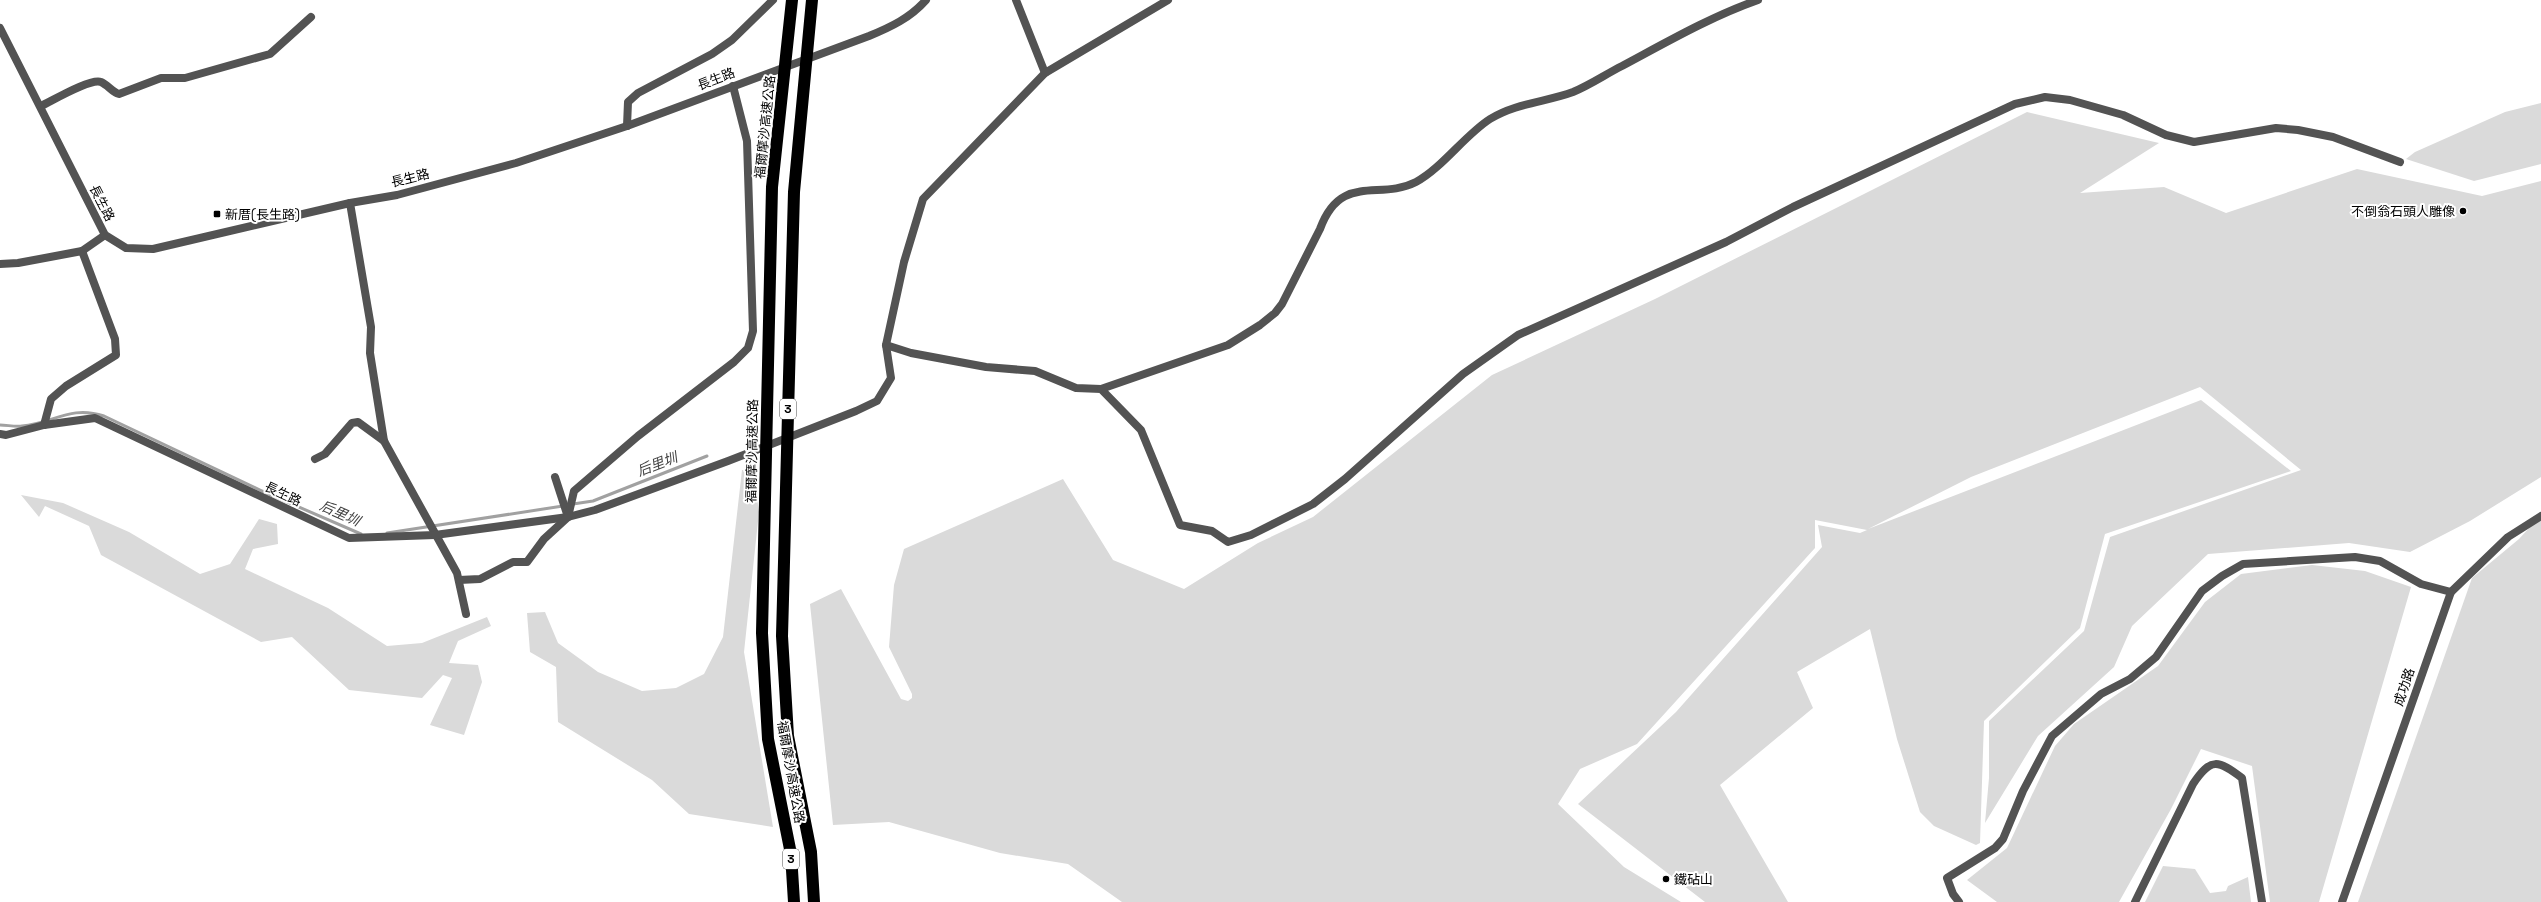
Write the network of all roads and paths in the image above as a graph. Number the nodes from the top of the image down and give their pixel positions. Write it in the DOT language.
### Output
graph roads {
  1 [pos="773,0"];
  2 [pos="792,0"];
  3 [pos="812,0"];
  4 [pos="926,0"];
  5 [pos="1016,0"];
  6 [pos="1168,0"];
  7 [pos="1758,0"];
  8 [pos="311,16"];
  9 [pos="0,28"];
  10 [pos="1045,73"];
  11 [pos="733,86"];
  12 [pos="41,106"];
  13 [pos="627,126"];
  14 [pos="2400,162"];
  15 [pos="350,202"];
  16 [pos="105,235"];
  17 [pos="82,251"];
  18 [pos="0,264"];
  19 [pos="886,345"];
  20 [pos="1101,389"];
  21 [pos="44,425"];
  22 [pos="0,434"];
  23 [pos="384,441"];
  24 [pos="315,459"];
  25 [pos="555,477"];
  26 [pos="2541,516"];
  27 [pos="568,517"];
  28 [pos="435,536"];
  29 [pos="460,580"];
  30 [pos="2451,592"];
  31 [pos="466,614"];
  32 [pos="794,902"];
  33 [pos="814,902"];
  34 [pos="1959,902"];
  35 [pos="2135,902"];
  36 [pos="2262,902"];
  37 [pos="2342,902"];
  1 -- 13 [label="street"];
  2 -- 32 [label="highway, 福爾摩沙高速公路 / 3"];
  3 -- 33 [label="highway, 福爾摩沙高速公路 / 3"];
  4 -- 11 [label="street, 長生路"];
  5 -- 10 [label="street"];
  6 -- 10 [label="street"];
  7 -- 20 [label="street"];
  8 -- 12 [label="street"];
  9 -- 12 [label="street, 長生路"];
  10 -- 19 [label="street"];
  11 -- 13 [label="street, 長生路"];
  11 -- 27 [label="street"];
  12 -- 16 [label="street, 長生路"];
  13 -- 15 [label="street, 長生路"];
  14 -- 20 [label="street"];
  15 -- 16 [label="street, 長生路"];
  15 -- 23 [label="street"];
  16 -- 17 [label="street"];
  17 -- 18 [label="street"];
  17 -- 21 [label="street"];
  19 -- 20 [label="street"];
  19 -- 27 [label="street, 長生路"];
  21 -- 22 [label="street, 長生路"];
  21 -- 28 [label="street, 長生路"];
  23 -- 24 [label="street"];
  23 -- 28 [label="street"];
  25 -- 27 [label="street"];
  26 -- 30 [label="street, 成功路"];
  27 -- 28 [label="street, 長生路"];
  27 -- 29 [label="street"];
  28 -- 29 [label="street"];
  29 -- 31 [label="street"];
  30 -- 34 [label="street"];
  30 -- 37 [label="street, 成功路"];
  35 -- 36 [label="street"];
}
